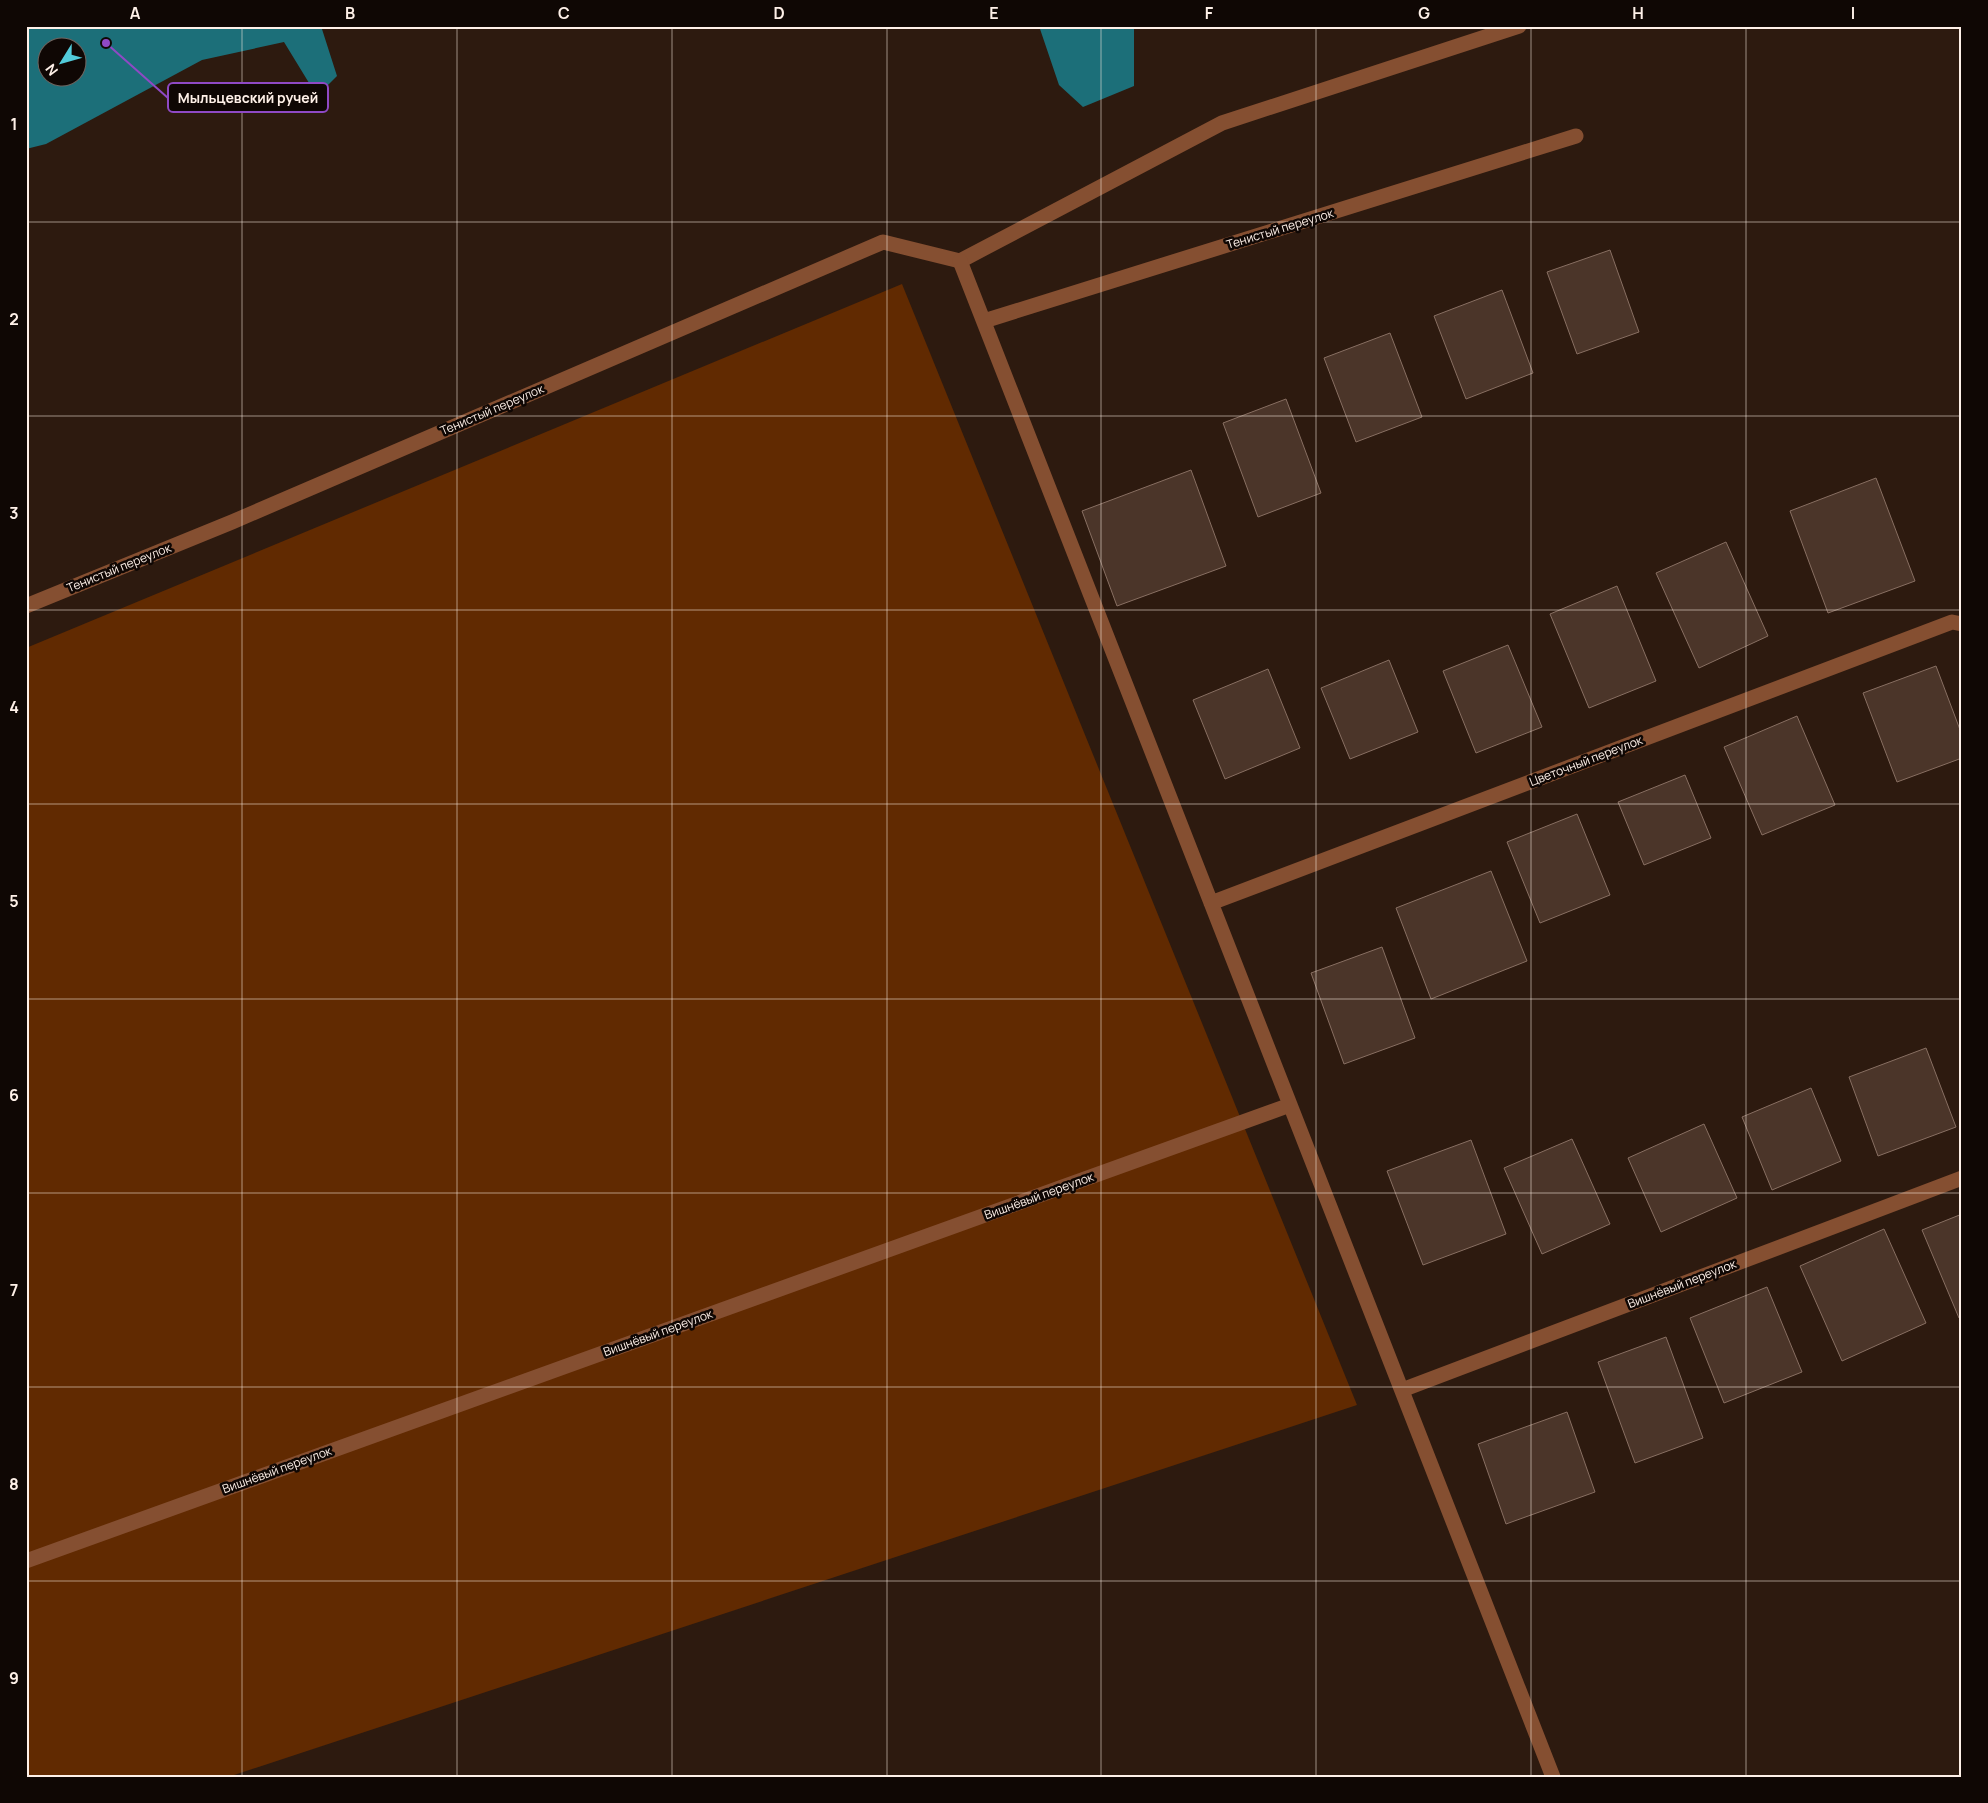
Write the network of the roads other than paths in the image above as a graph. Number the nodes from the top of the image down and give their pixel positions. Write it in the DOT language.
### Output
graph roads {
  1 [pos="1519,26"];
  2 [pos="1576,136"];
  3 [pos="960,260"];
  4 [pos="984,321"];
  5 [pos="26,606"];
  6 [pos="1962,624"];
  7 [pos="1211,903"];
  8 [pos="1290,1106"];
  9 [pos="1962,1178"];
  10 [pos="1402,1390"];
  11 [pos="26,1561"];
  12 [pos="1553,1777"];
  1 -- 3 [label="street"];
  2 -- 4 [label="street, Тенистый переулок"];
  3 -- 4 [label="street"];
  3 -- 5 [label="street, Тенистый переулок"];
  4 -- 7 [label="street"];
  6 -- 7 [label="street, Цветочный переулок"];
  7 -- 8 [label="street"];
  8 -- 10 [label="street"];
  8 -- 11 [label="street, Вишнёвый переулок"];
  9 -- 10 [label="street, Вишнёвый переулок"];
  10 -- 12 [label="street"];
}
